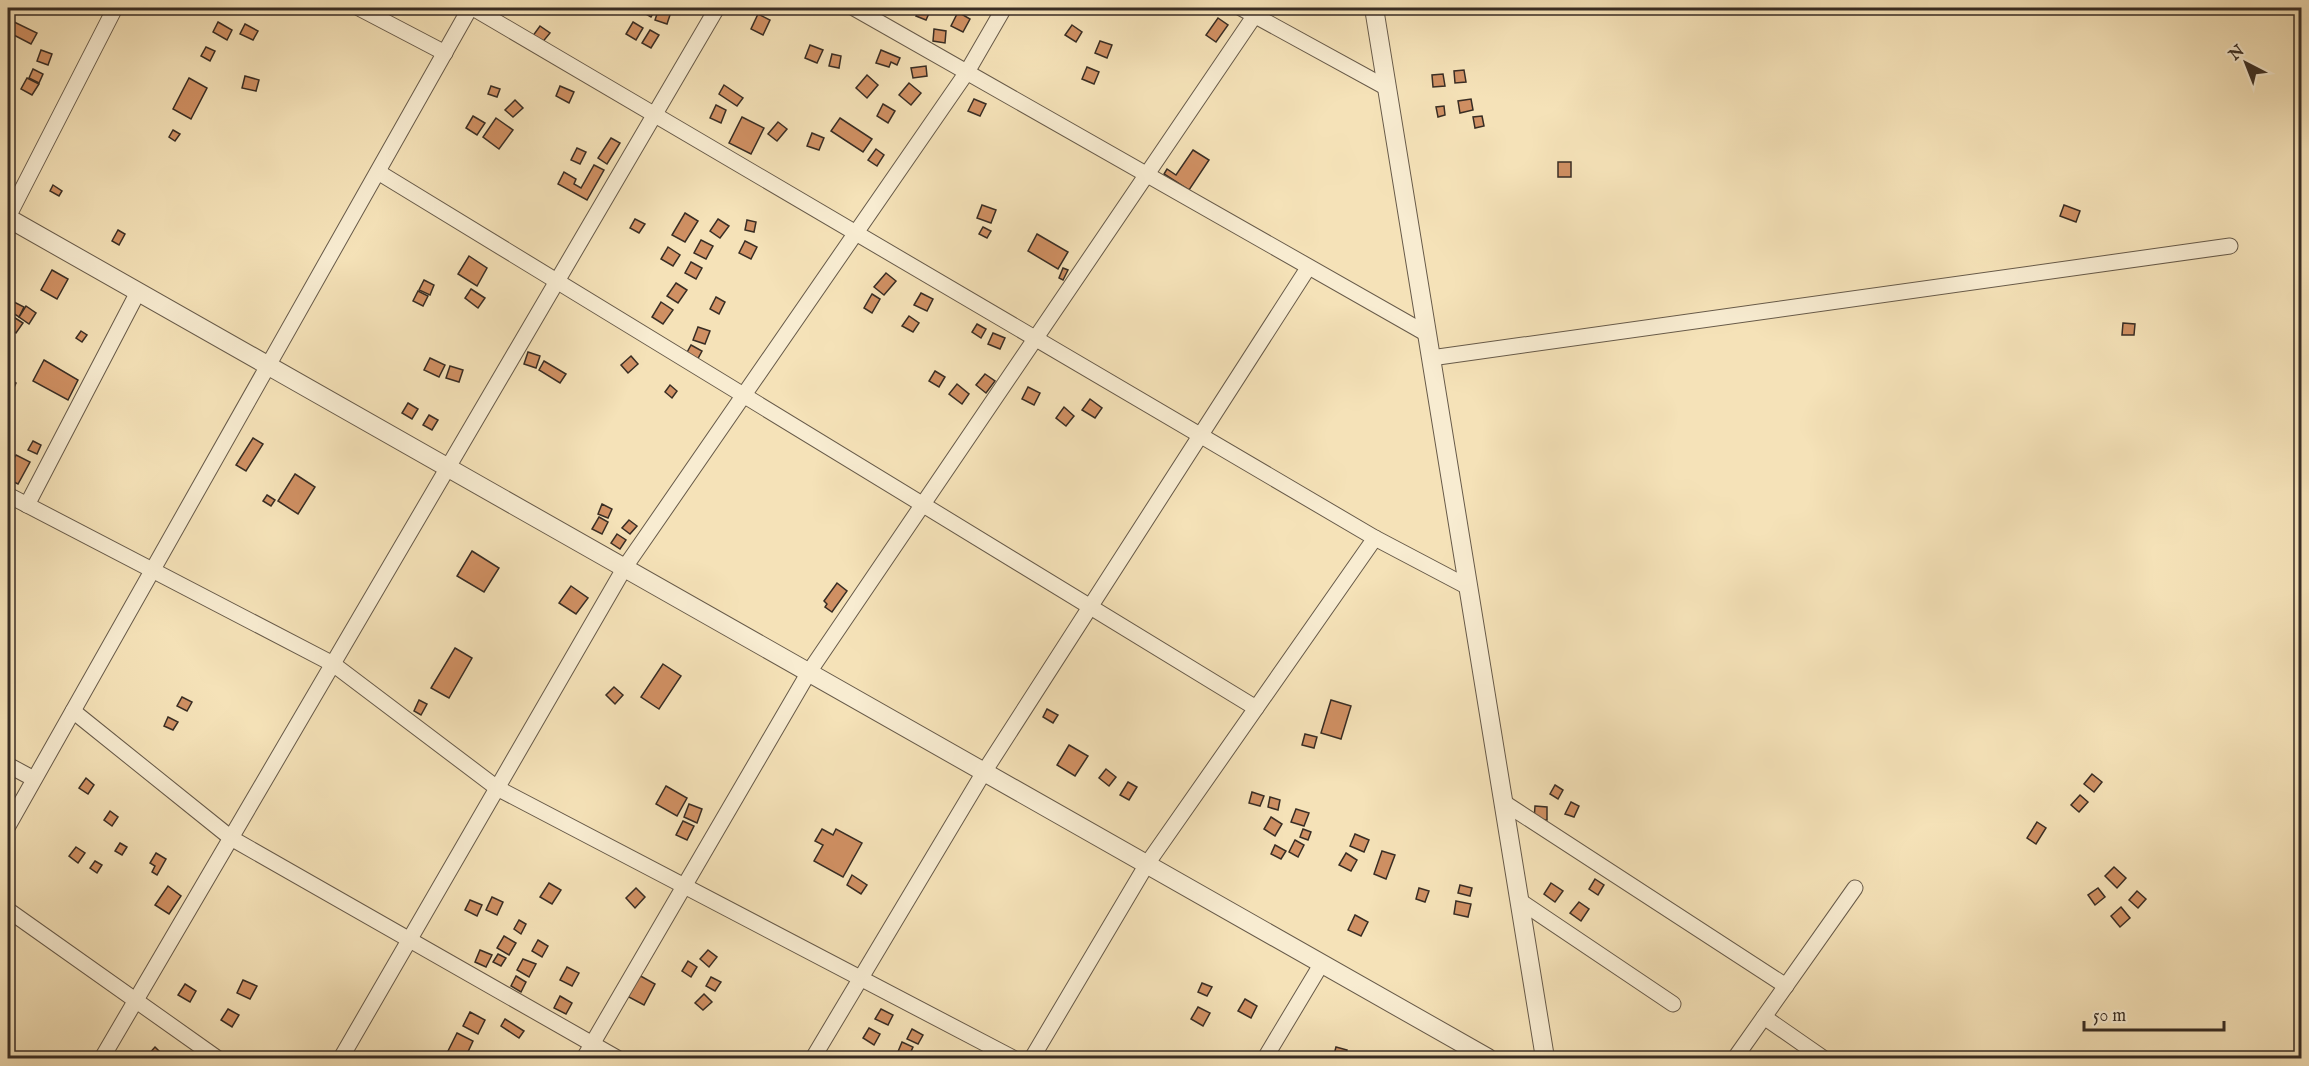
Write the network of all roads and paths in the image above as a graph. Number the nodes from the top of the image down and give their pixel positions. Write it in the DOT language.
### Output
graph roads {
  1 [pos="114,8"];
  2 [pos="359,8"];
  3 [pos="472,8"];
  4 [pos="717,8"];
  5 [pos="854,8"];
  6 [pos="1004,8"];
  7 [pos="1374,8"];
  8 [pos="1248,11"];
  9 [pos="445,53"];
  10 [pos="967,72"];
  11 [pos="1387,88"];
  12 [pos="654,114"];
  13 [pos="378,172"];
  14 [pos="1146,176"];
  15 [pos="8,218"];
  16 [pos="856,233"];
  17 [pos="2230,246"];
  18 [pos="1308,268"];
  19 [pos="557,281"];
  20 [pos="138,292"];
  21 [pos="1427,334"];
  22 [pos="1035,339"];
  23 [pos="1431,358"];
  24 [pos="268,365"];
  25 [pos="744,396"];
  26 [pos="1200,436"];
  27 [pos="448,467"];
  28 [pos="14,502"];
  29 [pos="922,505"];
  30 [pos="1375,538"];
  31 [pos="625,567"];
  32 [pos="152,570"];
  33 [pos="1468,587"];
  34 [pos="1090,607"];
  35 [pos="333,664"];
  36 [pos="809,672"];
  37 [pos="1256,708"];
  38 [pos="73,711"];
  39 [pos="8,765"];
  40 [pos="984,772"];
  41 [pos="34,779"];
  42 [pos="497,788"];
  43 [pos="1503,802"];
  44 [pos="8,826"];
  45 [pos="231,838"];
  46 [pos="1147,864"];
  47 [pos="684,886"];
  48 [pos="1855,888"];
  49 [pos="1520,901"];
  50 [pos="8,910"];
  51 [pos="409,940"];
  52 [pos="1322,963"];
  53 [pos="860,979"];
  54 [pos="1786,986"];
  55 [pos="136,1001"];
  56 [pos="1673,1004"];
  57 [pos="1764,1017"];
  58 [pos="592,1044"];
  59 [pos="1486,1058"];
  60 [pos="102,1059"];
  61 [pos="217,1059"];
  62 [pos="341,1059"];
  63 [pos="584,1059"];
  64 [pos="617,1059"];
  65 [pos="813,1059"];
  66 [pos="1013,1059"];
  67 [pos="1032,1059"];
  68 [pos="1265,1059"];
  69 [pos="1545,1059"];
  70 [pos="1735,1059"];
  71 [pos="1823,1059"];
  1 -- 15 [label="street"];
  2 -- 9 [label="street"];
  3 -- 9 [label="street"];
  3 -- 12 [label="street"];
  4 -- 12 [label="street"];
  5 -- 10 [label="street"];
  6 -- 10 [label="street"];
  7 -- 11 [label="street"];
  8 -- 11 [label="street"];
  8 -- 14 [label="street"];
  9 -- 13 [label="street"];
  10 -- 14 [label="street"];
  10 -- 16 [label="street"];
  11 -- 21 [label="street"];
  12 -- 16 [label="street"];
  12 -- 19 [label="street"];
  13 -- 19 [label="street"];
  13 -- 24 [label="street"];
  14 -- 18 [label="street"];
  14 -- 22 [label="street"];
  15 -- 20 [label="street"];
  16 -- 22 [label="street"];
  16 -- 25 [label="street"];
  17 -- 23 [label="street"];
  18 -- 21 [label="street"];
  18 -- 26 [label="street"];
  19 -- 25 [label="street"];
  19 -- 27 [label="street"];
  20 -- 24 [label="street"];
  20 -- 28 [label="street"];
  21 -- 23 [label="street"];
  22 -- 26 [label="street"];
  22 -- 29 [label="street"];
  23 -- 33 [label="street"];
  24 -- 27 [label="street"];
  24 -- 32 [label="street"];
  25 -- 29 [label="street"];
  25 -- 31 [label="street"];
  26 -- 30 [label="street"];
  26 -- 34 [label="street"];
  27 -- 31 [label="street"];
  27 -- 35 [label="street"];
  28 -- 32 [label="street"];
  29 -- 34 [label="street"];
  29 -- 36 [label="street"];
  30 -- 33 [label="street"];
  30 -- 37 [label="street"];
  31 -- 36 [label="street"];
  31 -- 42 [label="street"];
  32 -- 35 [label="street"];
  32 -- 38 [label="street"];
  33 -- 43 [label="street"];
  34 -- 37 [label="street"];
  34 -- 40 [label="street"];
  35 -- 42 [label="street"];
  35 -- 45 [label="street"];
  36 -- 40 [label="street"];
  36 -- 47 [label="street"];
  37 -- 46 [label="street"];
  38 -- 41 [label="street"];
  38 -- 45 [label="street"];
  39 -- 41 [label="street"];
  40 -- 46 [label="street"];
  40 -- 53 [label="street"];
  41 -- 44 [label="street"];
  42 -- 47 [label="street"];
  42 -- 51 [label="street"];
  43 -- 49 [label="street"];
  43 -- 54 [label="street"];
  45 -- 51 [label="street"];
  45 -- 55 [label="street"];
  46 -- 52 [label="street"];
  46 -- 67 [label="street"];
  47 -- 53 [label="street"];
  47 -- 58 [label="street"];
  48 -- 54 [label="street"];
  49 -- 56 [label="street"];
  49 -- 69 [label="street"];
  50 -- 55 [label="street"];
  51 -- 58 [label="street"];
  51 -- 62 [label="street"];
  52 -- 59 [label="street"];
  52 -- 68 [label="street"];
  53 -- 65 [label="street"];
  53 -- 66 [label="street"];
  54 -- 57 [label="street"];
  55 -- 60 [label="street"];
  55 -- 61 [label="street"];
  57 -- 70 [label="street"];
  57 -- 71 [label="street"];
  58 -- 63 [label="street"];
  58 -- 64 [label="street"];
}
